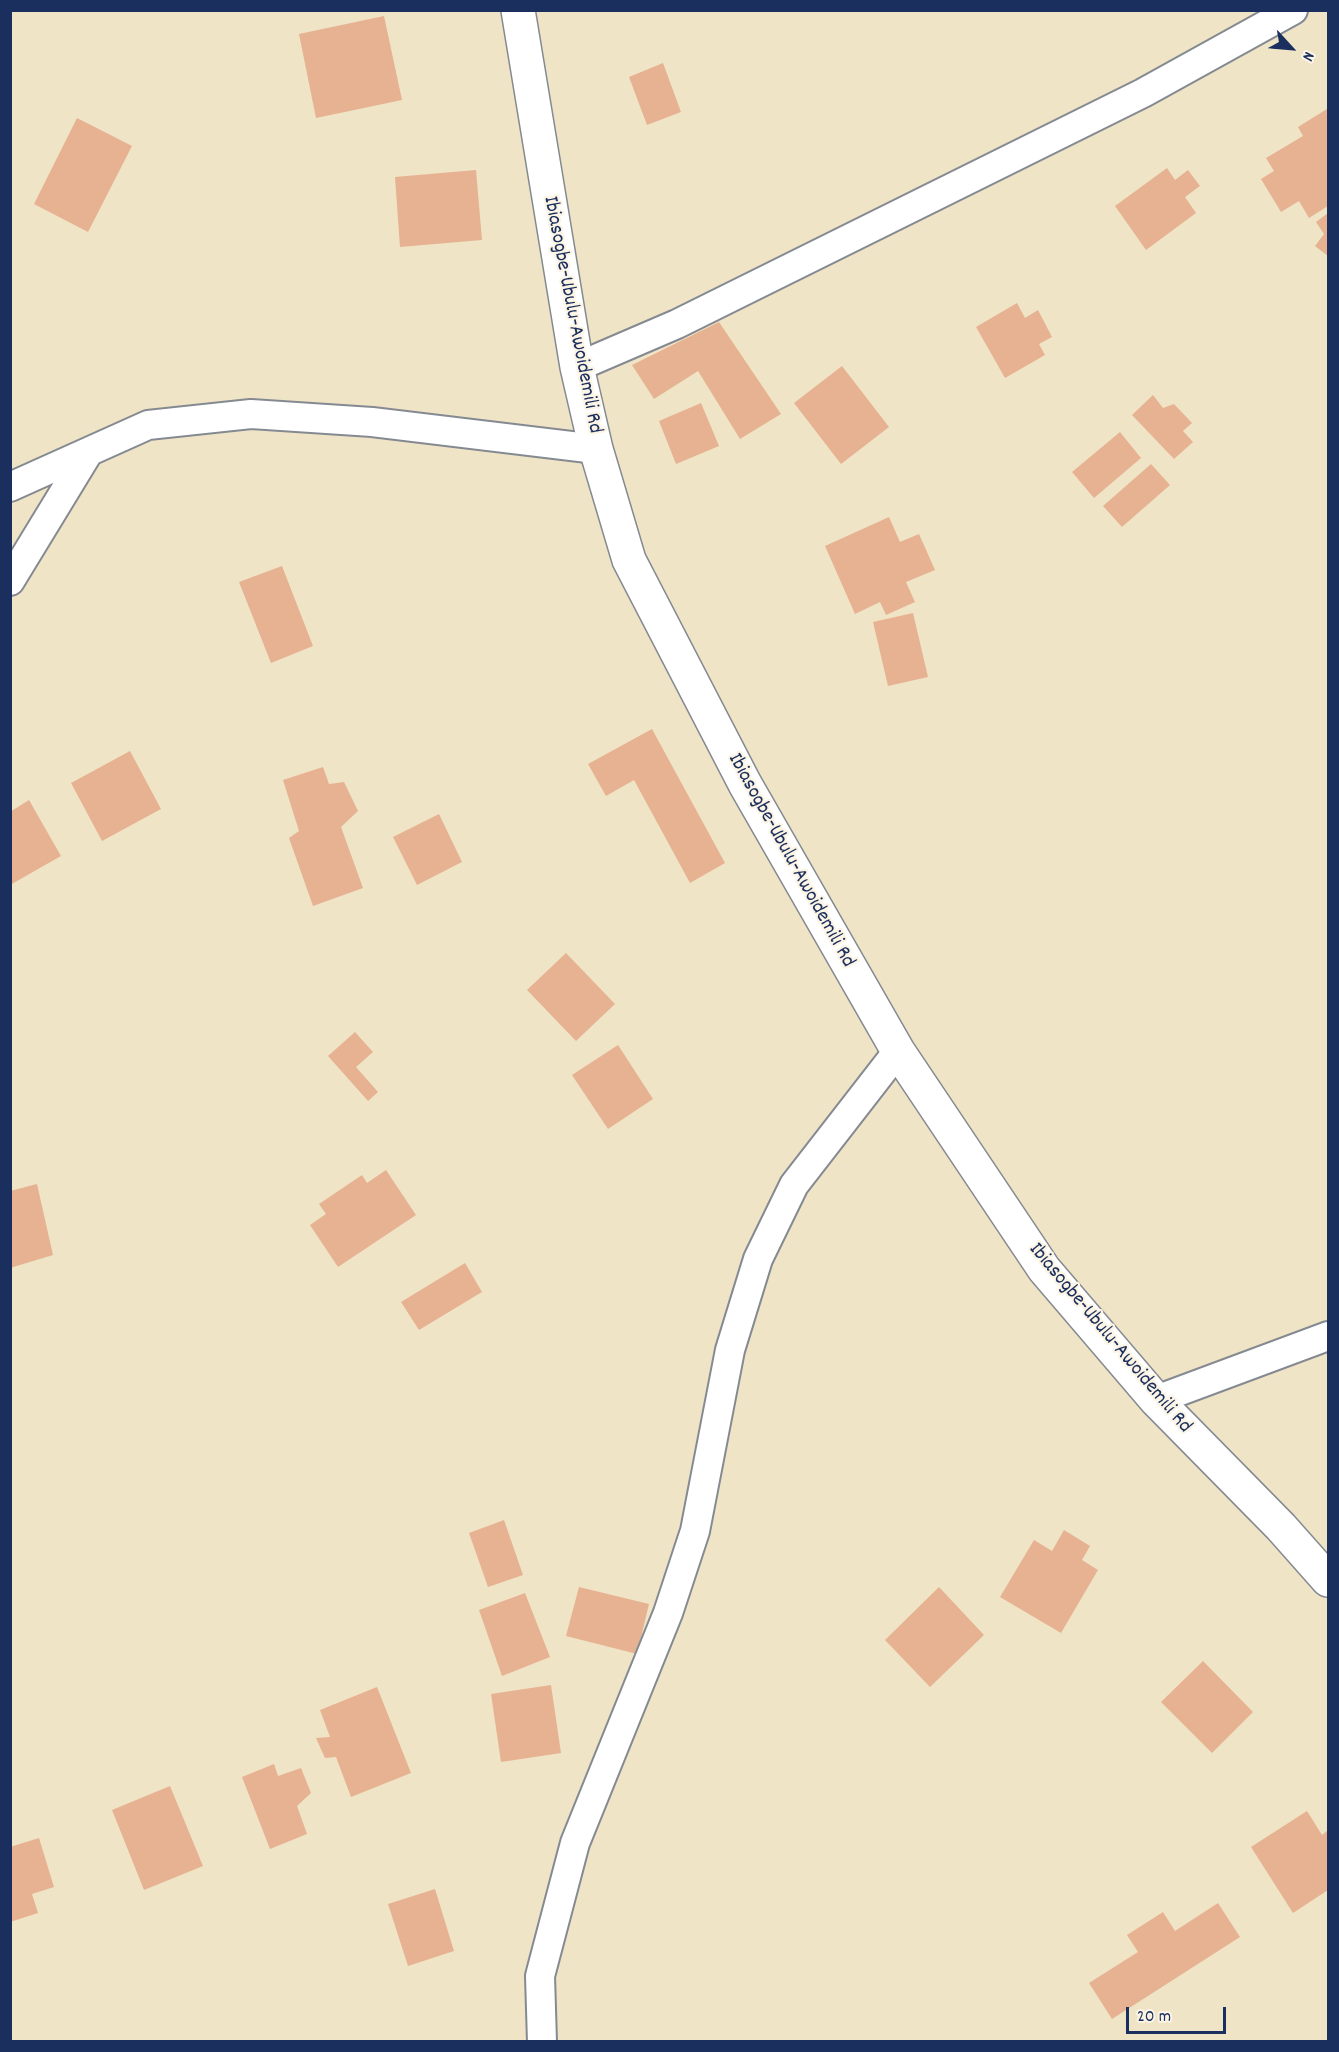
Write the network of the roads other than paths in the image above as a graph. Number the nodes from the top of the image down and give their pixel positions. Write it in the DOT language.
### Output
graph roads {
  1 [pos="518,10"];
  2 [pos="1293,10"];
  3 [pos="577,367"];
  4 [pos="596,449"];
  5 [pos="88,453"];
  6 [pos="10,487"];
  7 [pos="10,582"];
  8 [pos="898,1051"];
  9 [pos="1329,1336"];
  10 [pos="1156,1400"];
  11 [pos="1329,1580"];
  12 [pos="542,2042"];
  1 -- 3 [label="street, Ibiasogbe-Ubulu-Awoidemili Rd"];
  2 -- 3 [label="street"];
  3 -- 4 [label="street, Ibiasogbe-Ubulu-Awoidemili Rd"];
  4 -- 5 [label="street"];
  4 -- 8 [label="street, Ibiasogbe-Ubulu-Awoidemili Rd"];
  5 -- 6 [label="street"];
  5 -- 7 [label="street"];
  8 -- 10 [label="street, Ibiasogbe-Ubulu-Awoidemili Rd"];
  8 -- 12 [label="street"];
  9 -- 10 [label="street"];
  10 -- 11 [label="street, Ibiasogbe-Ubulu-Awoidemili Rd"];
}
